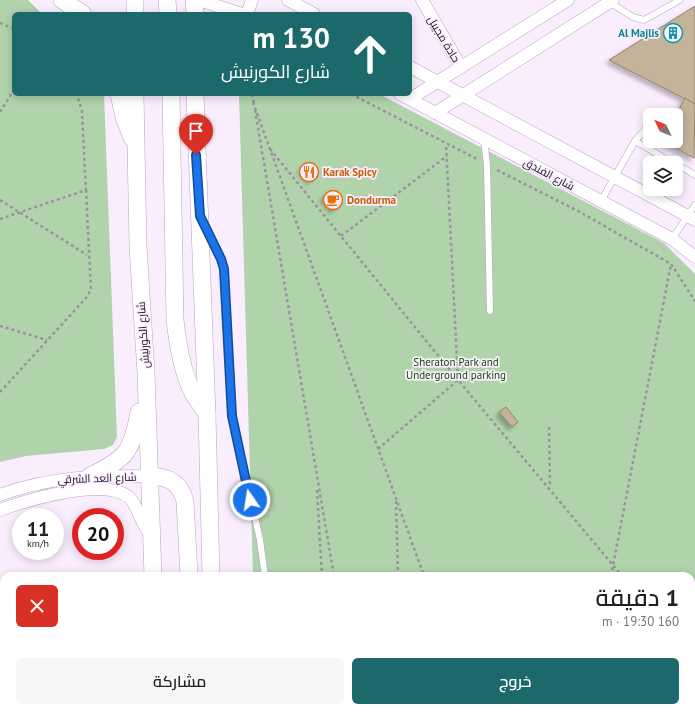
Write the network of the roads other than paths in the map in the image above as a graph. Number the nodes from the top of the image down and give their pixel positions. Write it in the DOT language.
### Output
graph roads {
  1 [pos="62,0"];
  2 [pos="135,0"];
  3 [pos="167,0"];
  4 [pos="194,0"];
  5 [pos="199,0"];
  6 [pos="252,0"];
  7 [pos="288,0"];
  8 [pos="422,0"];
  9 [pos="568,0"];
  10 [pos="680,0"];
  11 [pos="611,1"];
  12 [pos="80,12"];
  13 [pos="135,12"];
  14 [pos="168,12"];
  15 [pos="195,12"];
  16 [pos="236,12"];
  17 [pos="248,12"];
  18 [pos="310,12"];
  19 [pos="461,67"];
  20 [pos="412,68"];
  21 [pos="438,83"];
  22 [pos="412,94"];
  23 [pos="463,95"];
  24 [pos="119,96"];
  25 [pos="135,96"];
  26 [pos="171,96"];
  27 [pos="195,96"];
  28 [pos="204,96"];
  29 [pos="405,97"];
  30 [pos="435,113"];
  31 [pos="195,124"];
  32 [pos="643,132"];
  33 [pos="484,139"];
  34 [pos="635,141"];
  35 [pos="136,146"];
  36 [pos="661,156"];
  37 [pos="683,168"];
  38 [pos="695,175"];
  39 [pos="614,177"];
  40 [pos="601,201"];
  41 [pos="695,205"];
  42 [pos="200,216"];
  43 [pos="691,218"];
  44 [pos="672,239"];
  45 [pos="695,258"];
  46 [pos="490,311"];
  47 [pos="146,372"];
  48 [pos="208,414"];
  49 [pos="90,476"];
  50 [pos="149,476"];
  51 [pos="0,495"];
  52 [pos="0,510"];
  53 [pos="151,535"];
  54 [pos="153,572"];
  55 [pos="189,572"];
  56 [pos="212,572"];
  57 [pos="264,572"];
  1 -- 12 [label="main road"];
  2 -- 13 [label="main road"];
  3 -- 14 [label="main road"];
  4 -- 15 [label="main road"];
  5 -- 16 [label="street"];
  6 -- 17 [label="street"];
  7 -- 18 [label="street"];
  8 -- 19 [label="street, حادة مجيبل"];
  9 -- 19 [label="street"];
  10 -- 11 [label="lane"];
  11 -- 23 [label="street"];
  19 -- 21 [label="street, حادة مجيبل"];
  20 -- 21 [label="street"];
  21 -- 22 [label="street, حادة مجيبل"];
  21 -- 23 [label="street"];
  23 -- 30 [label="street"];
  23 -- 39 [label="street"];
  24 -- 35 [label="main road"];
  25 -- 35 [label="main road, شارع الكورنيش"];
  26 -- 48 [label="main road"];
  27 -- 31 [label="main road"];
  28 -- 31 [label="main road"];
  29 -- 30 [label="street, شارع الفندق"];
  30 -- 33 [label="street, شارع الفندق"];
  31 -- 42 [label="main road"];
  32 -- 34 [label="lane"];
  33 -- 40 [label="street, شارع الفندق"];
  33 -- 46 [label="lane"];
  34 -- 36 [label="lane"];
  34 -- 39 [label="lane"];
  35 -- 47 [label="main road, شارع الكورنيش"];
  37 -- 38 [label="lane"];
  39 -- 40 [label="lane"];
  39 -- 43 [label="street"];
  40 -- 44 [label="street, شارع الفندق"];
  41 -- 43 [label="lane"];
  42 -- 48 [label="main road"];
  42 -- 57 [label="lane"];
  43 -- 44 [label="lane"];
  44 -- 45 [label="street, شارع الفندق"];
  47 -- 49 [label="main road"];
  47 -- 50 [label="main road, شارع الكورنيش"];
  48 -- 56 [label="main road"];
  49 -- 50 [label="street, شارع العد الشرقي"];
  49 -- 51 [label="street, شارع العد الشرقي"];
  50 -- 53 [label="main road, شارع الكورنيش"];
  50 -- 55 [label="main road"];
  52 -- 53 [label="street, شارع العد الشرقي"];
  53 -- 54 [label="main road, شارع الكورنيش"];
}
